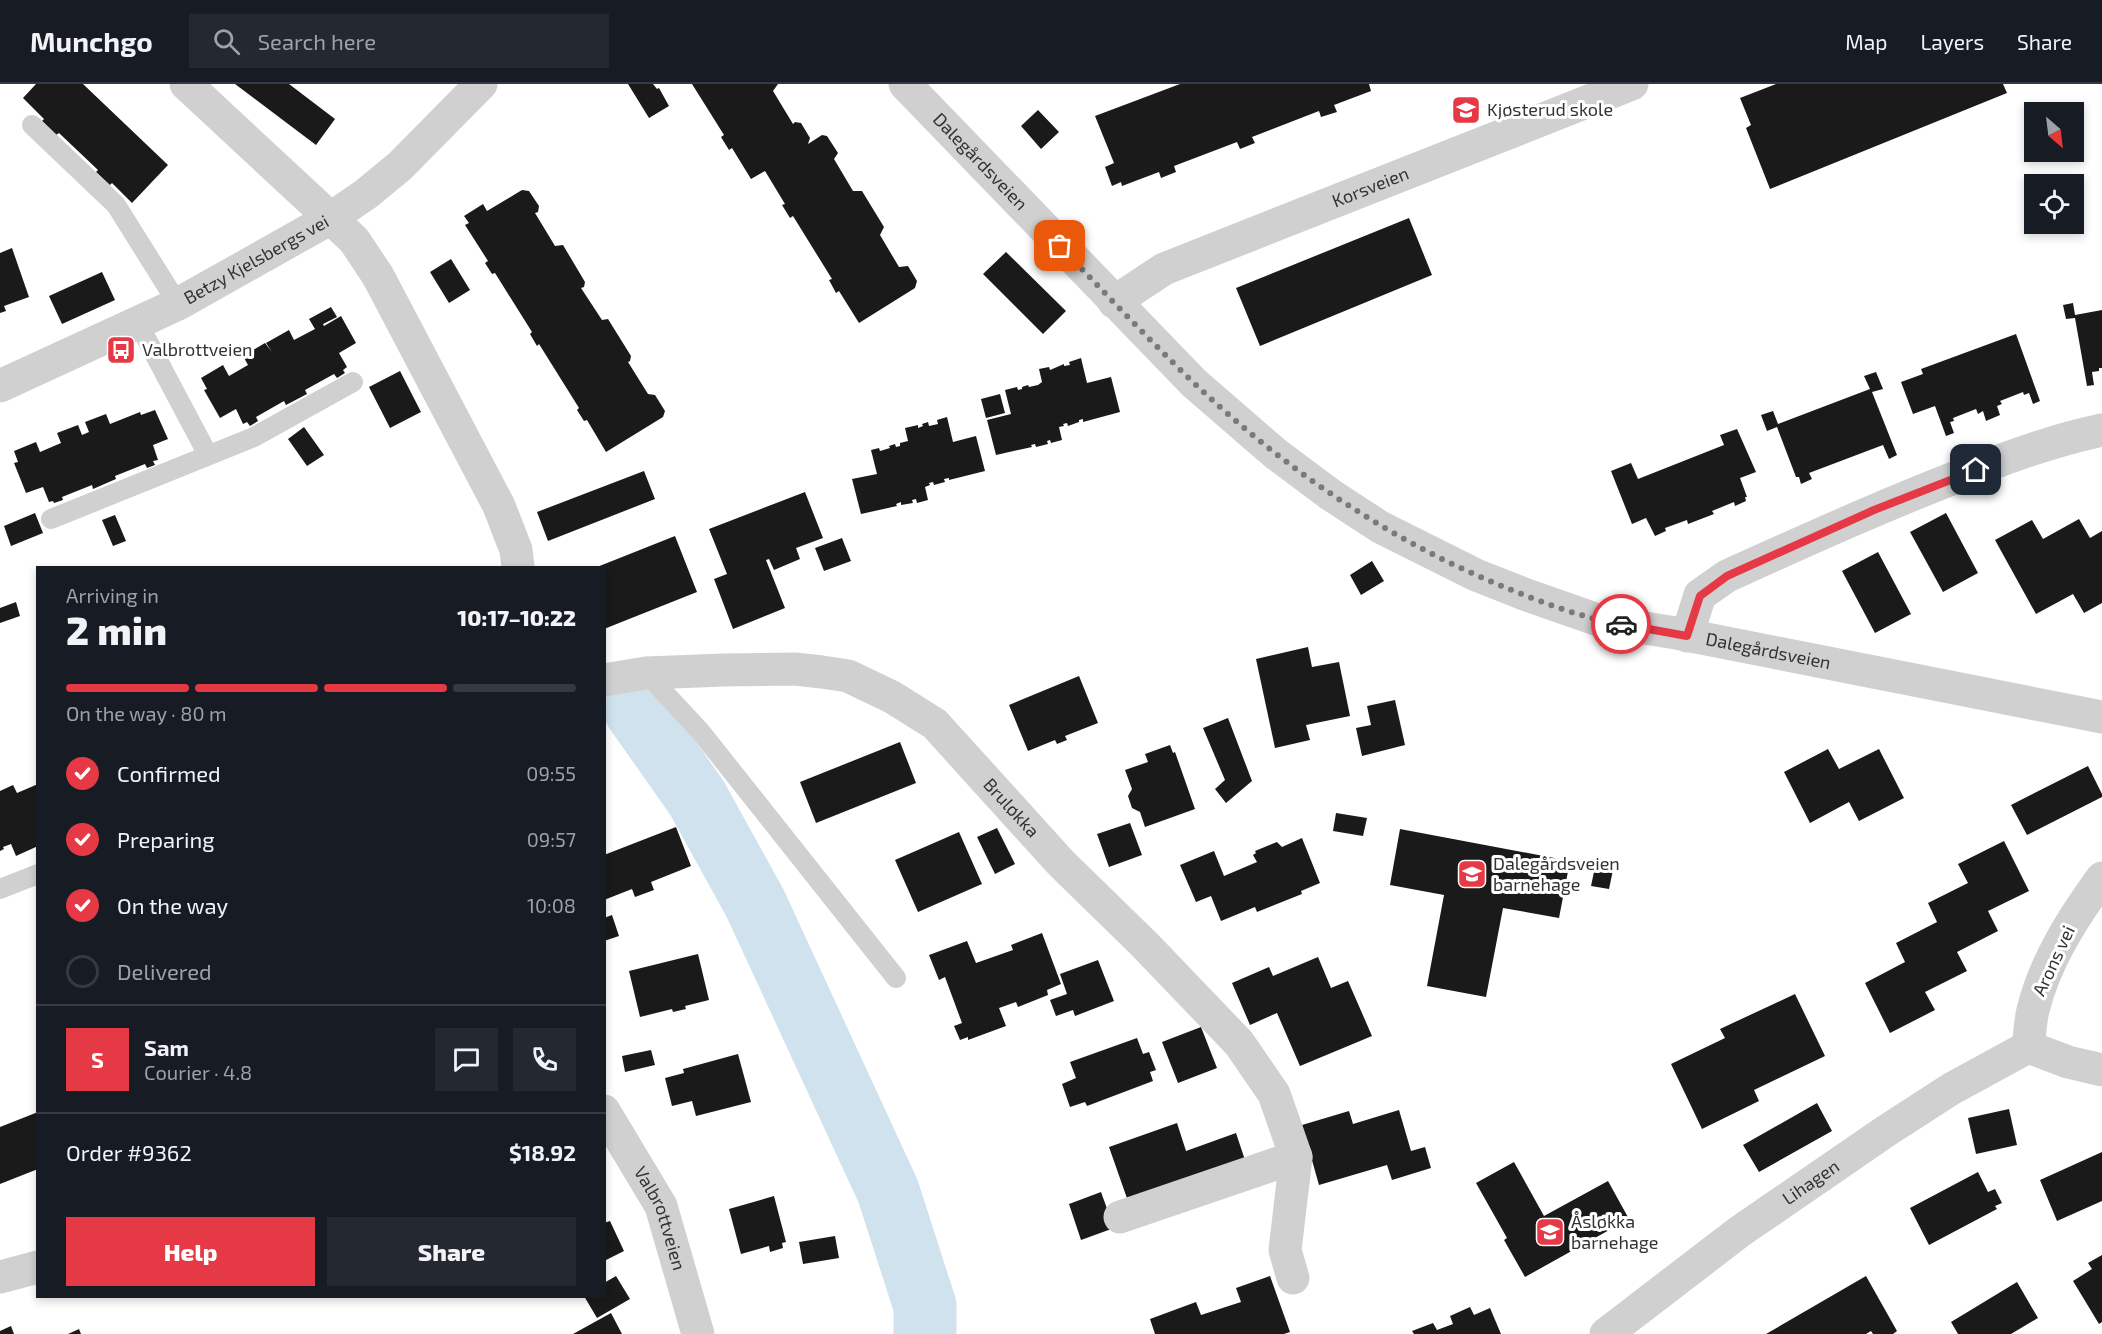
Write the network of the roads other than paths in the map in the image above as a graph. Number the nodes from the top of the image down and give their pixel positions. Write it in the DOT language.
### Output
graph roads {
  1 [pos="186,84"];
  2 [pos="482,84"];
  3 [pos="906,84"];
  4 [pos="1632,84"];
  5 [pos="32,125"];
  6 [pos="331,218"];
  7 [pos="1114,302"];
  8 [pos="178,304"];
  9 [pos="138,323"];
  10 [pos="353,382"];
  11 [pos="0,386"];
  12 [pos="2102,430"];
  13 [pos="208,455"];
  14 [pos="51,519"];
  15 [pos="518,566"];
  16 [pos="1687,636"];
  17 [pos="646,673"];
  18 [pos="606,680"];
  19 [pos="2102,717"];
  20 [pos="36,875"];
  21 [pos="2102,878"];
  22 [pos="0,889"];
  23 [pos="896,978"];
  24 [pos="2028,1047"];
  25 [pos="2102,1070"];
  26 [pos="606,1114"];
  27 [pos="1296,1157"];
  28 [pos="1120,1217"];
  29 [pos="36,1268"];
  30 [pos="0,1277"];
  31 [pos="1293,1278"];
  32 [pos="699,1334"];
  33 [pos="1606,1334"];
  1 -- 6 [label="street"];
  2 -- 6 [label="street, Betzy Kjelsbergs vei"];
  3 -- 7 [label="street, Dalegårdsveien"];
  4 -- 7 [label="street, Korsveien"];
  5 -- 8 [label="lane"];
  6 -- 8 [label="street, Betzy Kjelsbergs vei"];
  6 -- 15 [label="street"];
  7 -- 16 [label="street, Dalegårdsveien"];
  8 -- 9 [label="street, Betzy Kjelsbergs vei"];
  9 -- 11 [label="street, Betzy Kjelsbergs vei"];
  9 -- 13 [label="lane"];
  10 -- 13 [label="lane"];
  12 -- 16 [label="street"];
  13 -- 14 [label="lane"];
  16 -- 19 [label="street, Dalegårdsveien"];
  17 -- 18 [label="street, Bruløkka"];
  17 -- 23 [label="lane"];
  17 -- 27 [label="street, Bruløkka"];
  20 -- 22 [label="lane"];
  21 -- 24 [label="street, Arons vei"];
  24 -- 25 [label="street"];
  24 -- 33 [label="street, Lihagen"];
  26 -- 32 [label="street, Valbrottveien"];
  27 -- 28 [label="street"];
  27 -- 31 [label="street, Bruløkka"];
  29 -- 30 [label="street"];
}
